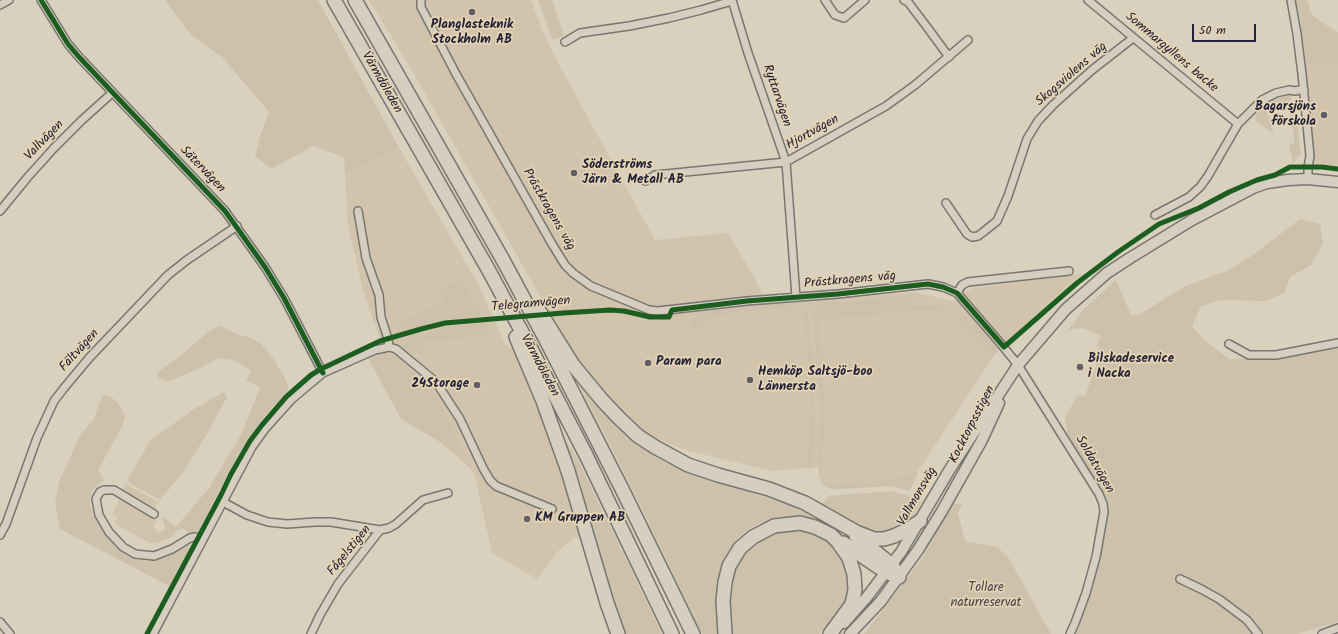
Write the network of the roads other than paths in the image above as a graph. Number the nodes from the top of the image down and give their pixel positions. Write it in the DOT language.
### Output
graph roads {
  1 [pos="8,0"];
  2 [pos="41,0"];
  3 [pos="334,0"];
  4 [pos="355,0"];
  5 [pos="421,0"];
  6 [pos="825,0"];
  7 [pos="865,0"];
  8 [pos="1088,0"];
  9 [pos="1291,0"];
  10 [pos="732,1"];
  11 [pos="907,1"];
  12 [pos="0,5"];
  13 [pos="1133,38"];
  14 [pos="968,40"];
  15 [pos="565,42"];
  16 [pos="949,57"];
  17 [pos="1304,90"];
  18 [pos="112,93"];
  19 [pos="1238,124"];
  20 [pos="786,162"];
  21 [pos="1308,179"];
  22 [pos="645,181"];
  23 [pos="1338,182"];
  24 [pos="946,203"];
  25 [pos="0,211"];
  26 [pos="358,211"];
  27 [pos="1155,215"];
  28 [pos="237,226"];
  29 [pos="503,260"];
  30 [pos="488,270"];
  31 [pos="1069,271"];
  32 [pos="957,293"];
  33 [pos="796,297"];
  34 [pos="1338,343"];
  35 [pos="1229,344"];
  36 [pos="389,347"];
  37 [pos="1018,365"];
  38 [pos="323,373"];
  39 [pos="448,492"];
  40 [pos="223,502"];
  41 [pos="552,509"];
  42 [pos="154,514"];
  43 [pos="833,518"];
  44 [pos="920,521"];
  45 [pos="380,530"];
  46 [pos="0,535"];
  47 [pos="831,535"];
  48 [pos="203,539"];
  49 [pos="889,569"];
  50 [pos="899,577"];
  51 [pos="1180,579"];
  52 [pos="0,622"];
  53 [pos="1338,628"];
  54 [pos="10,634"];
  55 [pos="154,634"];
  56 [pos="311,634"];
  57 [pos="618,634"];
  58 [pos="672,634"];
  59 [pos="693,634"];
  60 [pos="725,634"];
  61 [pos="831,634"];
  62 [pos="850,634"];
  63 [pos="1070,634"];
  64 [pos="1258,634"];
  65 [pos="1322,634"];
  1 -- 12 [label="street"];
  2 -- 18 [label="street, Sätervägen"];
  3 -- 30 [label="highway, Värmdöleden"];
  4 -- 29 [label="highway, Värmdöleden"];
  5 -- 33 [label="street, Prästkragens väg"];
  6 -- 7 [label="street"];
  8 -- 13 [label="street, Sommargyllens backe"];
  9 -- 17 [label="street"];
  10 -- 15 [label="street"];
  10 -- 20 [label="street, Ryttarvägen"];
  11 -- 16 [label="street"];
  13 -- 19 [label="street, Sommargyllens backe"];
  13 -- 24 [label="street, Skogsviolens väg"];
  14 -- 16 [label="street, Hjortvägen"];
  16 -- 20 [label="street, Hjortvägen"];
  17 -- 19 [label="street"];
  17 -- 21 [label="street"];
  18 -- 25 [label="street, Vallvägen"];
  18 -- 28 [label="street, Sätervägen"];
  19 -- 27 [label="street"];
  20 -- 22 [label="street, Hjortvägen"];
  20 -- 33 [label="street, Ryttarvägen"];
  21 -- 23 [label="main road"];
  21 -- 37 [label="main road"];
  26 -- 36 [label="street"];
  28 -- 38 [label="street, Sätervägen"];
  28 -- 46 [label="street, Fältvägen"];
  29 -- 43 [label="highway"];
  29 -- 59 [label="highway, Värmdöleden"];
  30 -- 57 [label="highway"];
  30 -- 58 [label="highway, Värmdöleden"];
  31 -- 32 [label="street"];
  32 -- 33 [label="street, Prästkragens väg"];
  32 -- 37 [label="street, Prästkragens väg"];
  34 -- 35 [label="street"];
  36 -- 38 [label="street"];
  36 -- 41 [label="street"];
  37 -- 44 [label="main road, Vallmonsväg"];
  37 -- 50 [label="main road, Kocktorpsstigen"];
  37 -- 63 [label="street, Soldatvägen"];
  38 -- 40 [label="street"];
  39 -- 45 [label="street, Fågelstigen"];
  40 -- 45 [label="street"];
  40 -- 48 [label="street"];
  42 -- 48 [label="street"];
  43 -- 44 [label="highway"];
  43 -- 49 [label="highway"];
  44 -- 49 [label="main road, Vallmonsväg"];
  45 -- 56 [label="street, Fågelstigen"];
  47 -- 49 [label="highway"];
  47 -- 60 [label="highway"];
  47 -- 61 [label="highway"];
  48 -- 55 [label="street"];
  49 -- 50 [label="highway"];
  49 -- 61 [label="main road, Vallmonsväg"];
  50 -- 62 [label="main road, Kocktorpsstigen"];
  51 -- 64 [label="street"];
  52 -- 54 [label="street"];
  53 -- 65 [label="street"];
}
